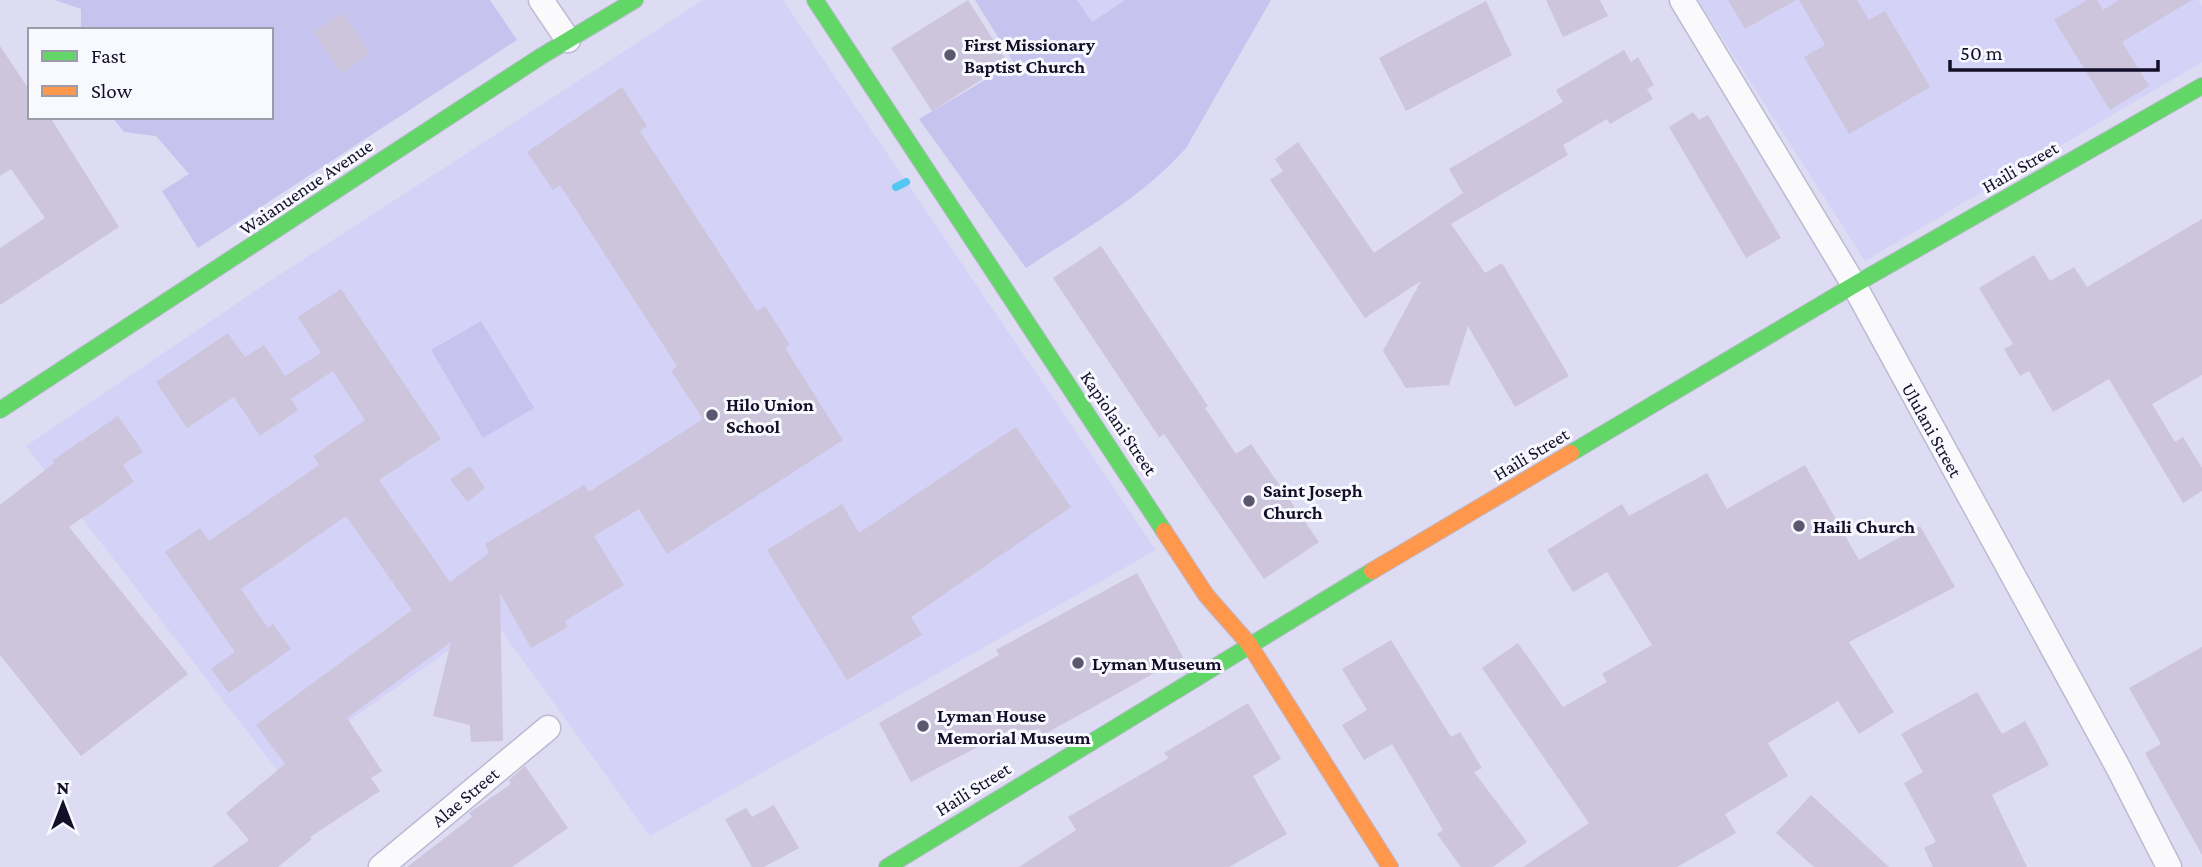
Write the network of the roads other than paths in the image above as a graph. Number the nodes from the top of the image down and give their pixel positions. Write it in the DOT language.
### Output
graph roads {
  1 [pos="541,0"];
  2 [pos="635,0"];
  3 [pos="815,0"];
  4 [pos="1682,0"];
  5 [pos="568,40"];
  6 [pos="2202,86"];
  7 [pos="1854,285"];
  8 [pos="0,410"];
  9 [pos="1249,644"];
  10 [pos="548,728"];
  11 [pos="381,867"];
  12 [pos="887,867"];
  13 [pos="1390,867"];
  14 [pos="2169,867"];
  1 -- 5 [label="street"];
  2 -- 5 [label="street, Waianuenue Avenue"];
  3 -- 9 [label="street, Kapiolani Street"];
  4 -- 7 [label="street, Ululani Street"];
  5 -- 8 [label="street, Waianuenue Avenue"];
  6 -- 7 [label="street, Haili Street"];
  7 -- 9 [label="street, Haili Street"];
  7 -- 14 [label="street, Ululani Street"];
  9 -- 12 [label="street, Haili Street"];
  9 -- 13 [label="street, Kapiolani Street"];
  10 -- 11 [label="street, Alae Street"];
}
